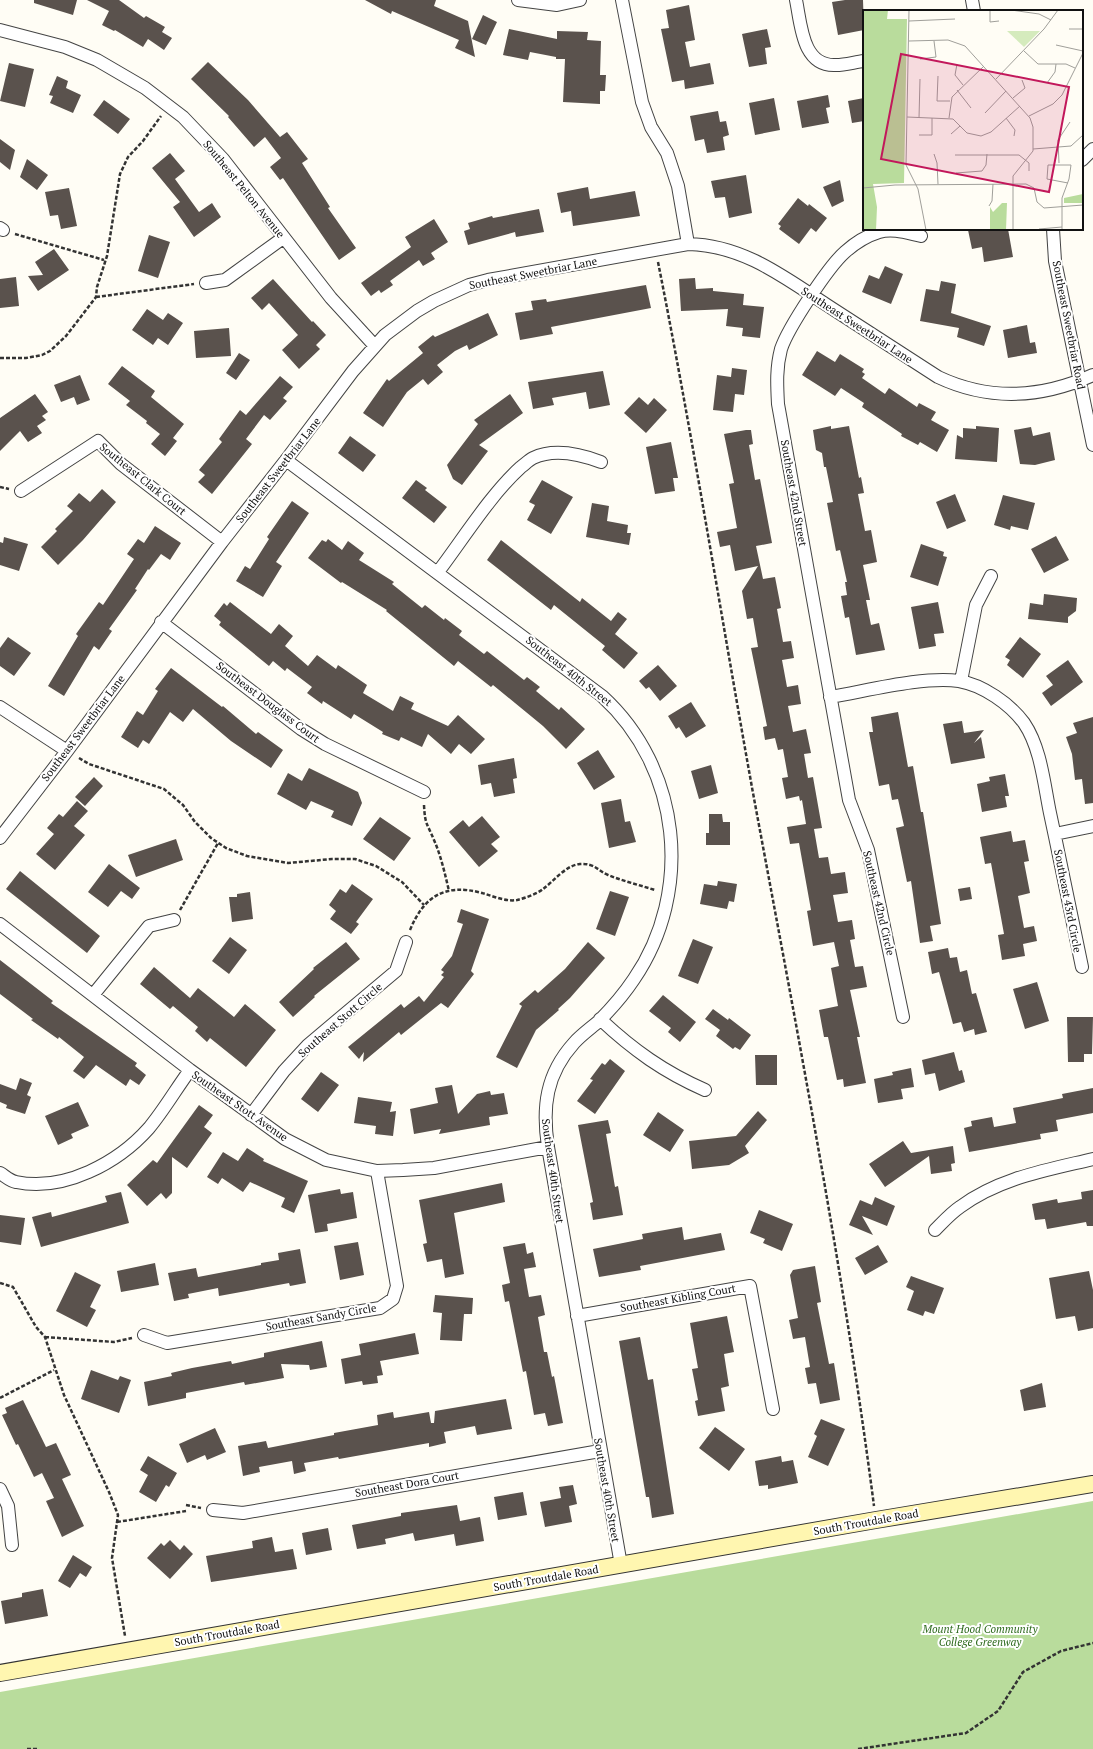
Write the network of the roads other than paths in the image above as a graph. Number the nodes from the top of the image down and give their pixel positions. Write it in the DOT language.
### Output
graph roads {
  1 [pos="518,0"];
  2 [pos="580,0"];
  3 [pos="622,0"];
  4 [pos="796,0"];
  5 [pos="972,0"];
  6 [pos="974,10"];
  7 [pos="0,30"];
  8 [pos="863,61"];
  9 [pos="1093,149"];
  10 [pos="1083,159"];
  11 [pos="1053,230"];
  12 [pos="921,236"];
  13 [pos="283,238"];
  14 [pos="688,244"];
  15 [pos="206,283"];
  16 [pos="811,295"];
  17 [pos="374,345"];
  18 [pos="1093,375"];
  19 [pos="1080,381"];
  20 [pos="1093,444"];
  21 [pos="286,460"];
  22 [pos="601,462"];
  23 [pos="21,492"];
  24 [pos="222,542"];
  25 [pos="438,572"];
  26 [pos="991,576"];
  27 [pos="161,622"];
  28 [pos="961,682"];
  29 [pos="830,697"];
  30 [pos="0,707"];
  31 [pos="67,751"];
  32 [pos="424,792"];
  33 [pos="1093,826"];
  34 [pos="1055,834"];
  35 [pos="0,838"];
  36 [pos="174,920"];
  37 [pos="0,924"];
  38 [pos="406,942"];
  39 [pos="1082,967"];
  40 [pos="93,995"];
  41 [pos="903,1017"];
  42 [pos="600,1019"];
  43 [pos="190,1070"];
  44 [pos="705,1090"];
  45 [pos="251,1114"];
  46 [pos="548,1147"];
  47 [pos="1093,1159"];
  48 [pos="377,1171"];
  49 [pos="0,1173"];
  50 [pos="935,1230"];
  51 [pos="577,1316"];
  52 [pos="144,1335"];
  53 [pos="773,1409"];
  54 [pos="600,1451"];
  55 [pos="1093,1484"];
  56 [pos="0,1489"];
  57 [pos="213,1510"];
  58 [pos="12,1545"];
  59 [pos="621,1565"];
  60 [pos="0,1673"];
  1 -- 2 [label="street"];
  3 -- 14 [label="street"];
  4 -- 8 [label="street"];
  5 -- 6 [label="street"];
  7 -- 13 [label="street, Southeast Pelton Avenue"];
  9 -- 10 [label="street"];
  11 -- 19 [label="street, Southeast Sweetbriar Road"];
  12 -- 16 [label="street, Southeast 42nd Street"];
  13 -- 15 [label="street"];
  13 -- 17 [label="street, Southeast Pelton Avenue"];
  14 -- 16 [label="street, Southeast Sweetbriar Lane"];
  14 -- 17 [label="street, Southeast Sweetbriar Lane"];
  16 -- 19 [label="street, Southeast Sweetbriar Lane"];
  16 -- 29 [label="street, Southeast 42nd Street"];
  17 -- 21 [label="street, Southeast Sweetbriar Lane"];
  18 -- 19 [label="street, Southeast Sweetbriar Lane"];
  19 -- 20 [label="street, Southeast Sweetbriar Road"];
  21 -- 24 [label="street, Southeast Sweetbriar Lane"];
  21 -- 25 [label="street, Southeast 40th Street"];
  22 -- 25 [label="street"];
  23 -- 24 [label="street, Southeast Clark Court"];
  24 -- 27 [label="street, Southeast Sweetbriar Lane"];
  25 -- 42 [label="street, Southeast 40th Street"];
  26 -- 28 [label="street"];
  27 -- 31 [label="street, Southeast Sweetbriar Lane"];
  27 -- 32 [label="street, Southeast Douglass Court"];
  28 -- 29 [label="street, Southeast 43rd Circle"];
  28 -- 34 [label="street, Southeast 43rd Circle"];
  29 -- 41 [label="street, Southeast 42nd Circle"];
  30 -- 31 [label="street"];
  31 -- 35 [label="street, Southeast Sweetbriar Lane"];
  33 -- 34 [label="street"];
  34 -- 39 [label="street, Southeast 43rd Circle"];
  36 -- 40 [label="street"];
  37 -- 40 [label="street, Southeast Stott Avenue"];
  38 -- 45 [label="street, Southeast Stott Circle"];
  40 -- 43 [label="street, Southeast Stott Avenue"];
  42 -- 44 [label="street"];
  42 -- 46 [label="street, Southeast 40th Street"];
  43 -- 45 [label="street, Southeast Stott Avenue"];
  43 -- 49 [label="street"];
  45 -- 48 [label="street, Southeast Stott Avenue"];
  46 -- 48 [label="street, Southeast Stott Avenue"];
  46 -- 51 [label="street, Southeast 40th Street"];
  47 -- 50 [label="street"];
  48 -- 52 [label="street, Southeast Sandy Circle"];
  51 -- 53 [label="street, Southeast Kibling Court"];
  51 -- 54 [label="street, Southeast 40th Street"];
  54 -- 57 [label="street, Southeast Dora Court"];
  54 -- 59 [label="street, Southeast 40th Street"];
  55 -- 59 [label="main road, South Troutdale Road"];
  56 -- 58 [label="street"];
  59 -- 60 [label="main road, South Troutdale Road"];
}
